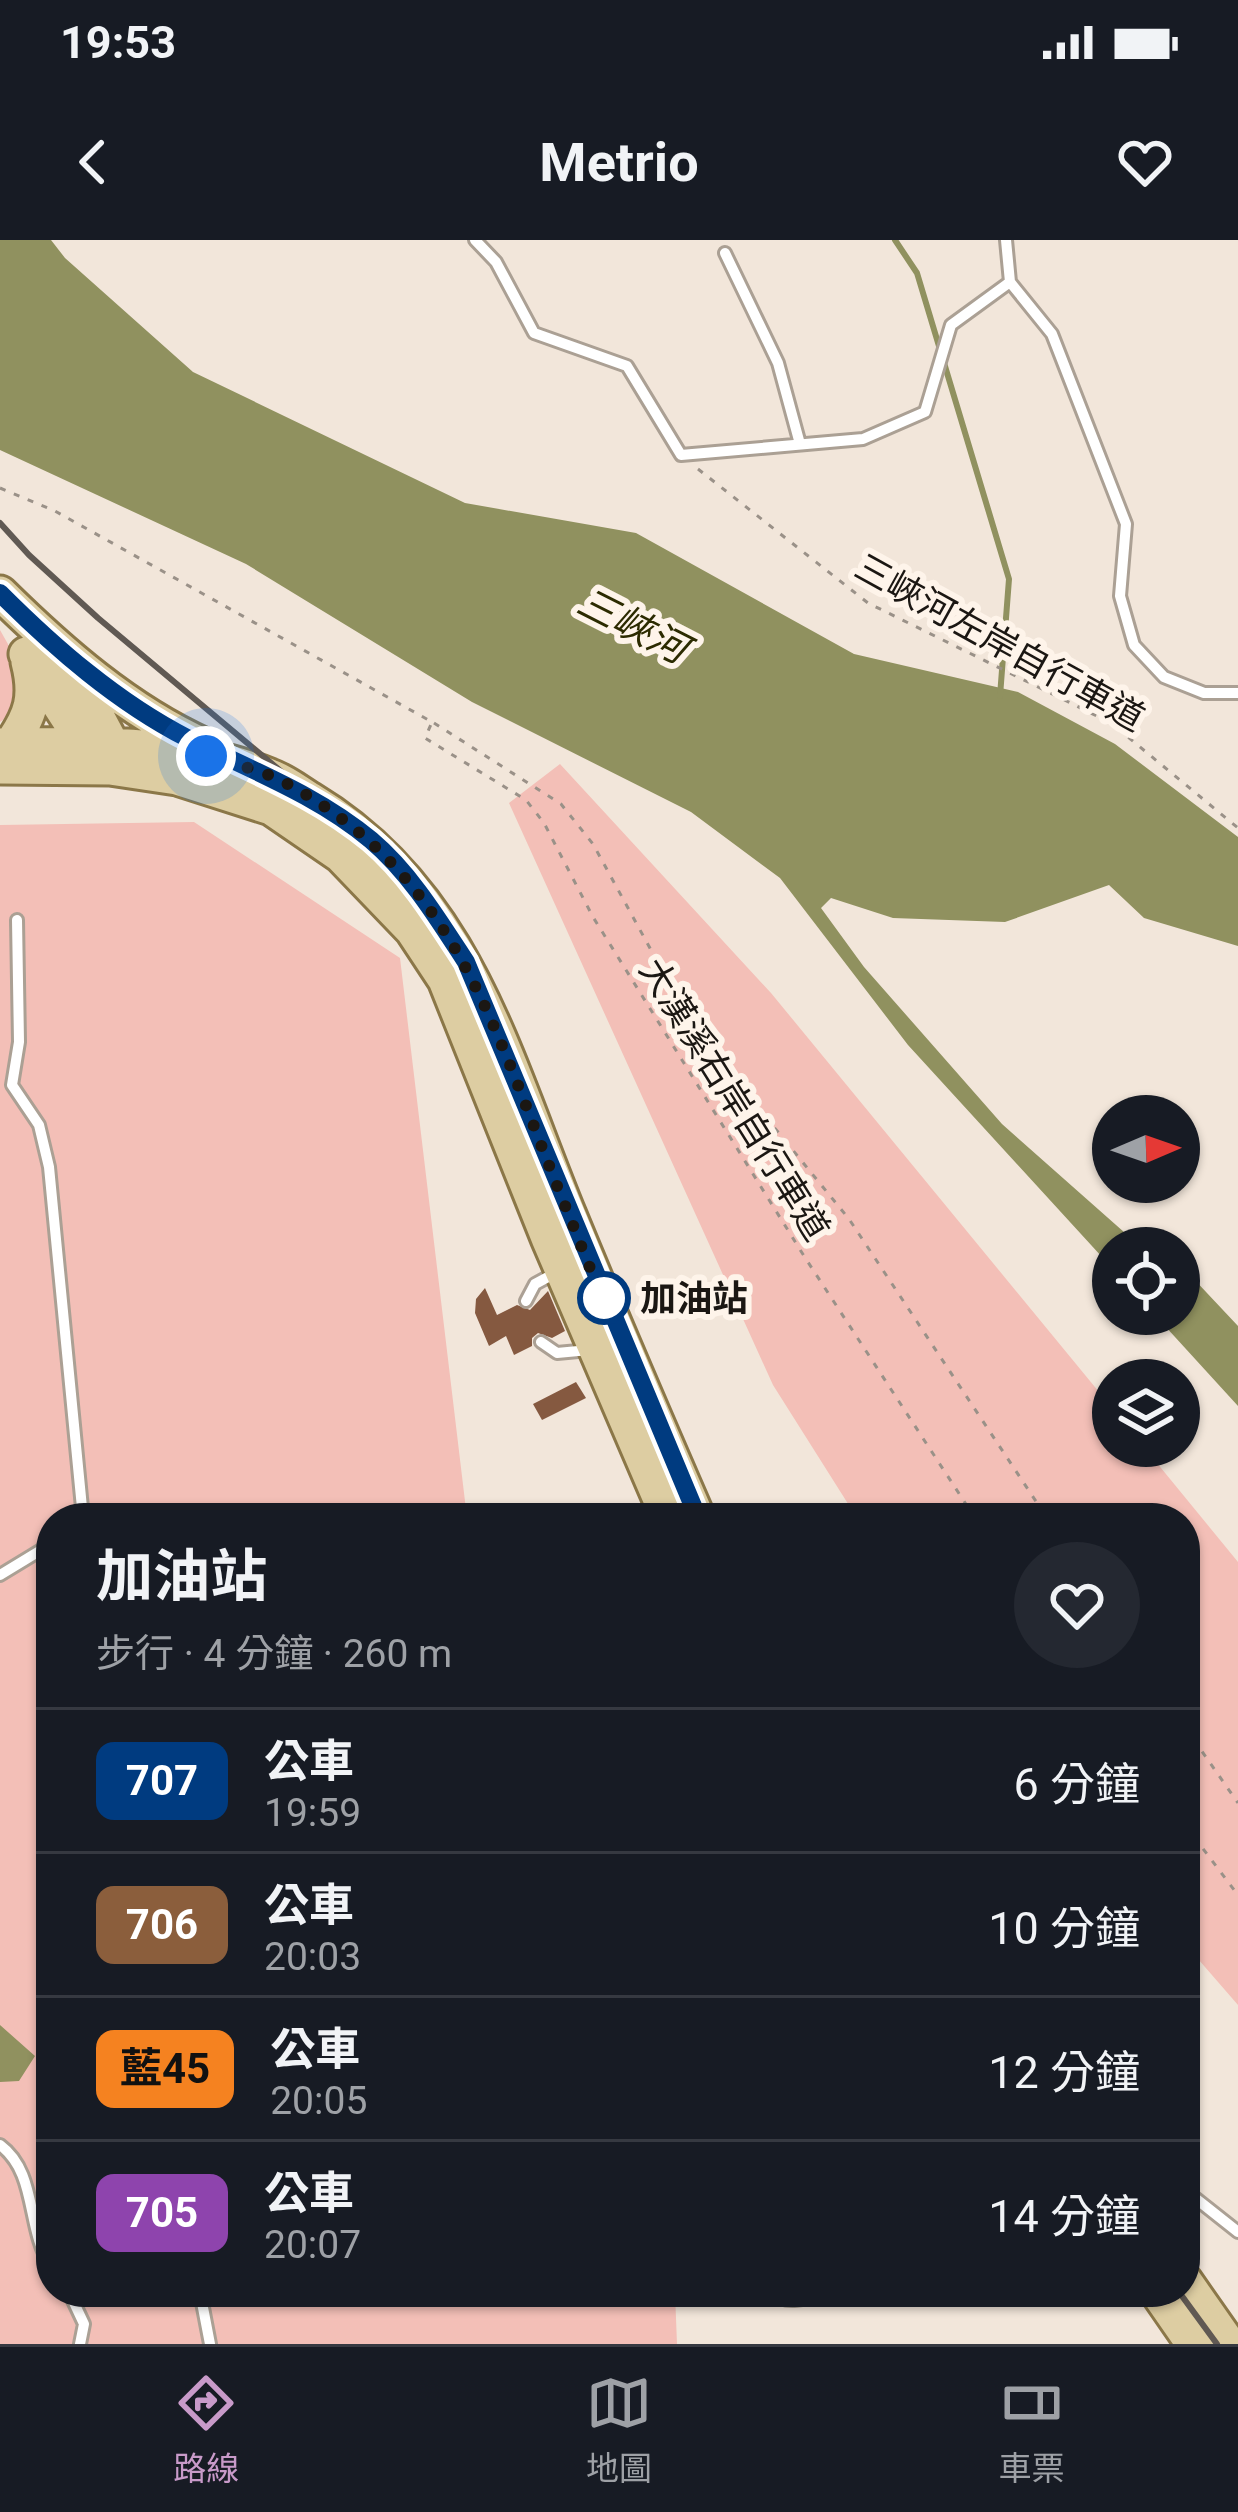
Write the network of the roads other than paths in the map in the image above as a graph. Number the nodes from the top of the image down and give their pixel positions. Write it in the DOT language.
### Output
graph roads {
  1 [pos="476,240"];
  2 [pos="1006,240"];
  3 [pos="725,253"];
  4 [pos="1010,282"];
  5 [pos="800,444"];
  6 [pos="0,593"];
  7 [pos="30,641"];
  8 [pos="1238,693"];
  9 [pos="4,752"];
  10 [pos="103,752"];
  11 [pos="272,776"];
  12 [pos="16,920"];
  13 [pos="6,1085"];
  14 [pos="562,1269"];
  15 [pos="526,1301"];
  16 [pos="541,1342"];
  17 [pos="596,1350"];
  18 [pos="82,1503"];
  19 [pos="662,1503"];
  20 [pos="692,1503"];
  21 [pos="36,1553"];
  22 [pos="0,1575"];
  23 [pos="0,2145"];
  24 [pos="1200,2202"];
  25 [pos="36,2231"];
  26 [pos="1238,2232"];
  27 [pos="1200,2302"];
  28 [pos="76,2307"];
  29 [pos="203,2307"];
  30 [pos="1167,2307"];
  31 [pos="80,2344"];
  32 [pos="210,2344"];
  33 [pos="1193,2344"];
  34 [pos="1229,2344"];
  1 -- 5 [label="lane"];
  2 -- 4 [label="lane"];
  3 -- 5 [label="lane"];
  4 -- 5 [label="lane"];
  4 -- 8 [label="lane"];
  6 -- 7 [label="main road"];
  7 -- 9 [label="main road"];
  7 -- 10 [label="main road"];
  7 -- 11 [label="main road"];
  9 -- 10 [label="main road"];
  10 -- 11 [label="main road"];
  10 -- 14 [label="main road"];
  11 -- 20 [label="main road"];
  12 -- 13 [label="lane"];
  13 -- 18 [label="lane"];
  14 -- 15 [label="lane"];
  14 -- 17 [label="main road"];
  16 -- 17 [label="lane"];
  17 -- 19 [label="main road"];
  21 -- 22 [label="lane"];
  23 -- 25 [label="lane"];
  24 -- 26 [label="lane"];
  27 -- 34 [label="main road"];
  28 -- 31 [label="lane"];
  29 -- 32 [label="lane"];
  30 -- 33 [label="main road"];
}
